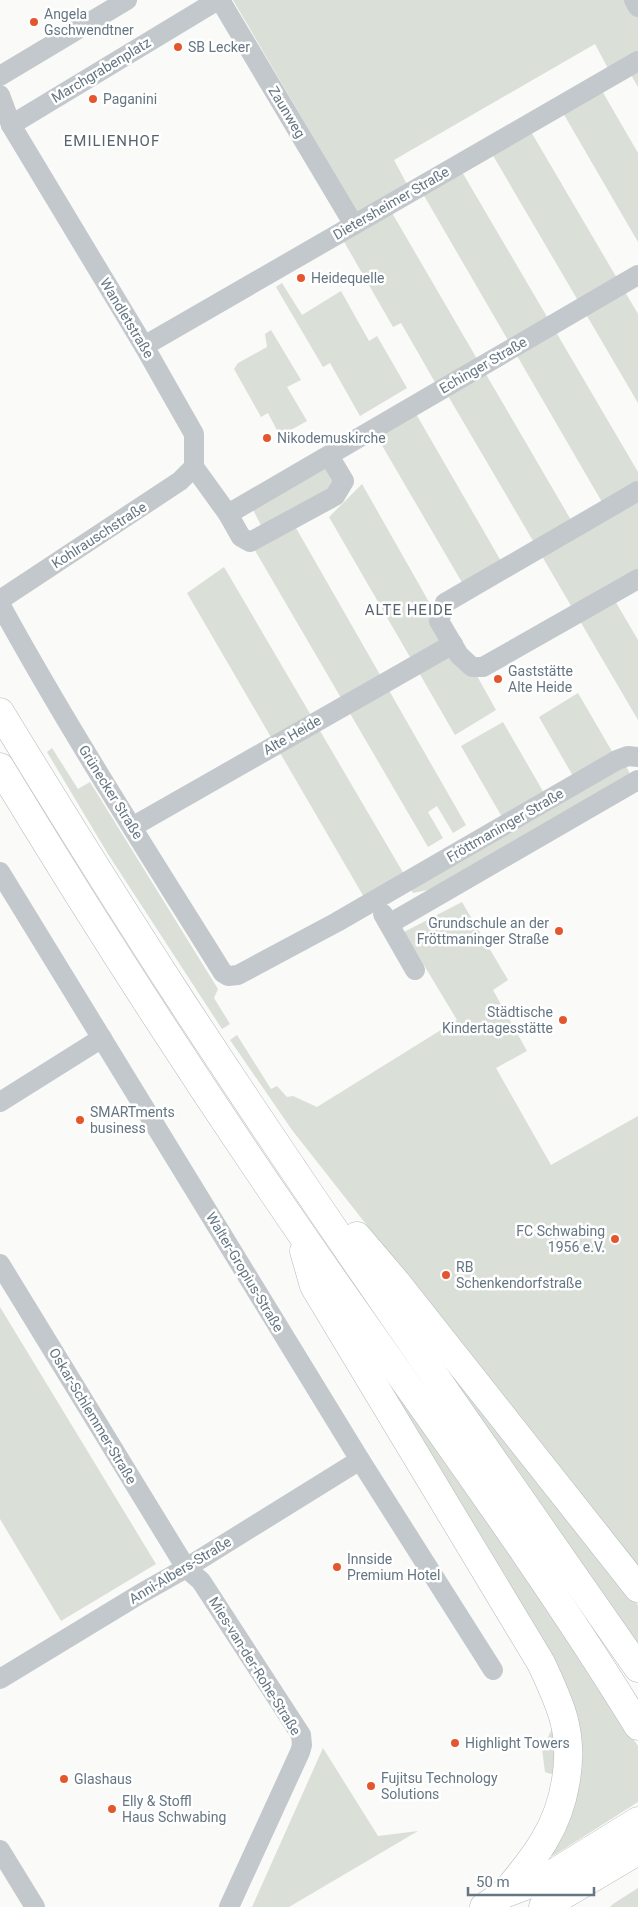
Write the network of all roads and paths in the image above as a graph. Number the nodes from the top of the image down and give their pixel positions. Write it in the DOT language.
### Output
graph roads {
  1 [pos="128,0"];
  2 [pos="219,0"];
  3 [pos="634,0"];
  4 [pos="638,7"];
  5 [pos="638,61"];
  6 [pos="0,76"];
  7 [pos="0,96"];
  8 [pos="11,125"];
  9 [pos="354,224"];
  10 [pos="638,275"];
  11 [pos="144,346"];
  12 [pos="329,456"];
  13 [pos="194,467"];
  14 [pos="638,491"];
  15 [pos="228,514"];
  16 [pos="638,579"];
  17 [pos="0,600"];
  18 [pos="0,604"];
  19 [pos="453,644"];
  20 [pos="0,712"];
  21 [pos="638,757"];
  22 [pos="0,767"];
  23 [pos="638,780"];
  24 [pos="132,827"];
  25 [pos="0,872"];
  26 [pos="374,900"];
  27 [pos="389,924"];
  28 [pos="415,970"];
  29 [pos="228,976"];
  30 [pos="102,1038"];
  31 [pos="0,1102"];
  32 [pos="324,1215"];
  33 [pos="297,1228"];
  34 [pos="0,1264"];
  35 [pos="360,1460"];
  36 [pos="186,1568"];
  37 [pos="638,1588"];
  38 [pos="638,1668"];
  39 [pos="492,1670"];
  40 [pos="0,1679"];
  41 [pos="638,1726"];
  42 [pos="638,1821"];
  43 [pos="0,1850"];
  44 [pos="638,1850"];
  45 [pos="494,1901"];
  46 [pos="547,1905"];
  47 [pos="35,1907"];
  48 [pos="229,1907"];
  1 -- 6 [label="street"];
  2 -- 8 [label="street, Marchgrabenplatz"];
  2 -- 9 [label="street, Zaunweg"];
  3 -- 4 [label="street"];
  5 -- 9 [label="street, Dietersheimer Straße"];
  7 -- 8 [label="street"];
  8 -- 11 [label="street, Wandletstraße"];
  9 -- 11 [label="street, Dietersheimer Straße"];
  10 -- 12 [label="street, Echinger Straße"];
  11 -- 13 [label="street, Wandletstraße"];
  12 -- 15 [label="street, Echinger Straße"];
  12 -- 15 [label="street"];
  13 -- 15 [label="street"];
  13 -- 17 [label="street, Kohlrauschstraße"];
  14 -- 19 [label="street"];
  16 -- 19 [label="street"];
  18 -- 24 [label="street, Grünecker Straße"];
  19 -- 24 [label="street, Alte Heide"];
  20 -- 32 [label="highway"];
  21 -- 26 [label="street, Fröttmaninger Straße"];
  22 -- 33 [label="highway"];
  23 -- 27 [label="street, Fröttmaninger Straße"];
  24 -- 29 [label="street, Grünecker Straße"];
  25 -- 30 [label="street, Walter-Gropius-Straße"];
  26 -- 27 [label="street"];
  26 -- 29 [label="street, Fröttmaninger Straße"];
  27 -- 28 [label="street"];
  30 -- 31 [label="street"];
  30 -- 35 [label="street, Walter-Gropius-Straße"];
  32 -- 37 [label="highway"];
  32 -- 38 [label="highway"];
  33 -- 41 [label="highway"];
  33 -- 45 [label="highway"];
  34 -- 36 [label="street, Oskar-Schlemmer-Straße"];
  35 -- 36 [label="street, Anni-Albers-Straße"];
  35 -- 39 [label="street, Walter-Gropius-Straße"];
  36 -- 40 [label="street, Anni-Albers-Straße"];
  36 -- 48 [label="street, Mies-van-der-Rohe-Straße"];
  42 -- 45 [label="highway"];
  43 -- 47 [label="street"];
  44 -- 46 [label="highway"];
}
